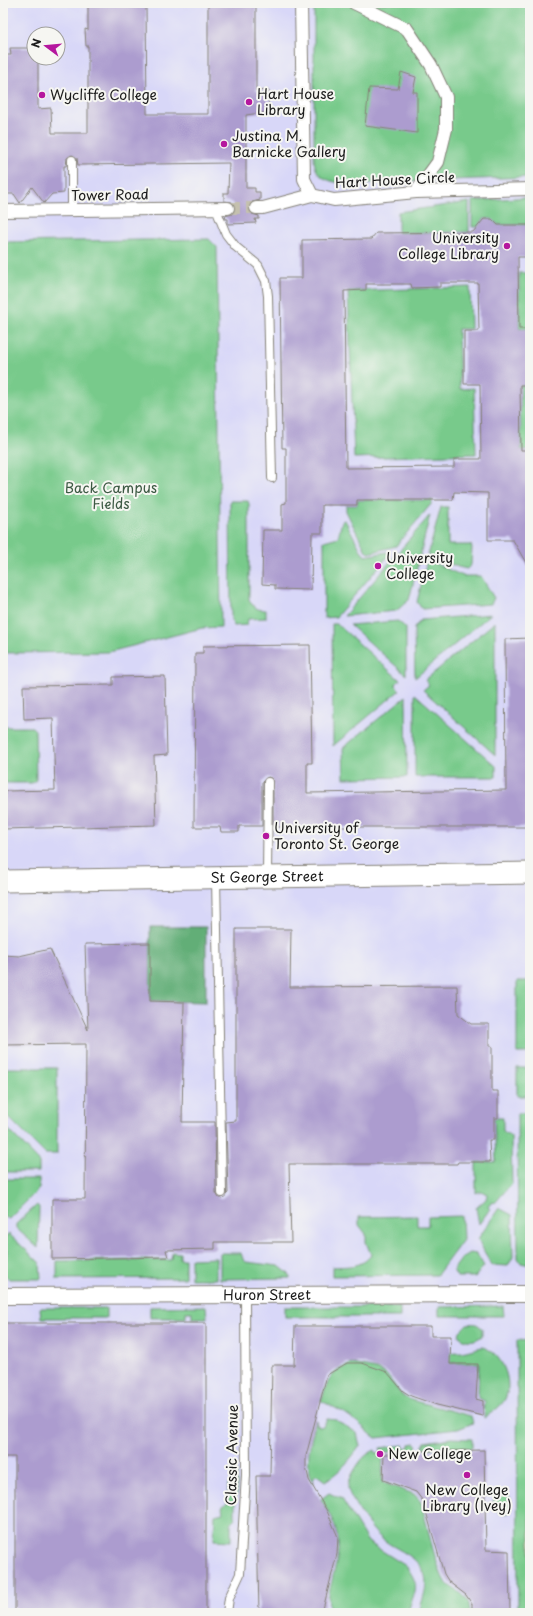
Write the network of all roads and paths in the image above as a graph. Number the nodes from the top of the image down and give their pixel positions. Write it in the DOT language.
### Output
graph roads {
  1 [pos="301,3"];
  2 [pos="354,3"];
  3 [pos="72,160"];
  4 [pos="530,189"];
  5 [pos="416,192"];
  6 [pos="312,195"];
  7 [pos="222,208"];
  8 [pos="256,208"];
  9 [pos="72,210"];
  10 [pos="3,211"];
  11 [pos="272,478"];
  12 [pos="268,782"];
  13 [pos="530,873"];
  14 [pos="267,877"];
  15 [pos="216,878"];
  16 [pos="3,881"];
  17 [pos="222,1193"];
  18 [pos="530,1294"];
  19 [pos="244,1295"];
  20 [pos="3,1296"];
  21 [pos="227,1613"];
  1 -- 6 [label="street"];
  2 -- 5 [label="street"];
  3 -- 9 [label="lane"];
  4 -- 5 [label="street, Hart House Circle"];
  5 -- 6 [label="street, Hart House Circle"];
  6 -- 8 [label="street"];
  7 -- 9 [label="street, Tower Road"];
  7 -- 11 [label="lane"];
  9 -- 10 [label="street, Tower Road"];
  12 -- 14 [label="lane"];
  13 -- 14 [label="street, St George Street"];
  14 -- 15 [label="street, St George Street"];
  15 -- 16 [label="street, St George Street"];
  15 -- 17 [label="lane"];
  18 -- 19 [label="street, Huron Street"];
  19 -- 20 [label="street, Huron Street"];
  19 -- 21 [label="lane, Classic Avenue"];
}
